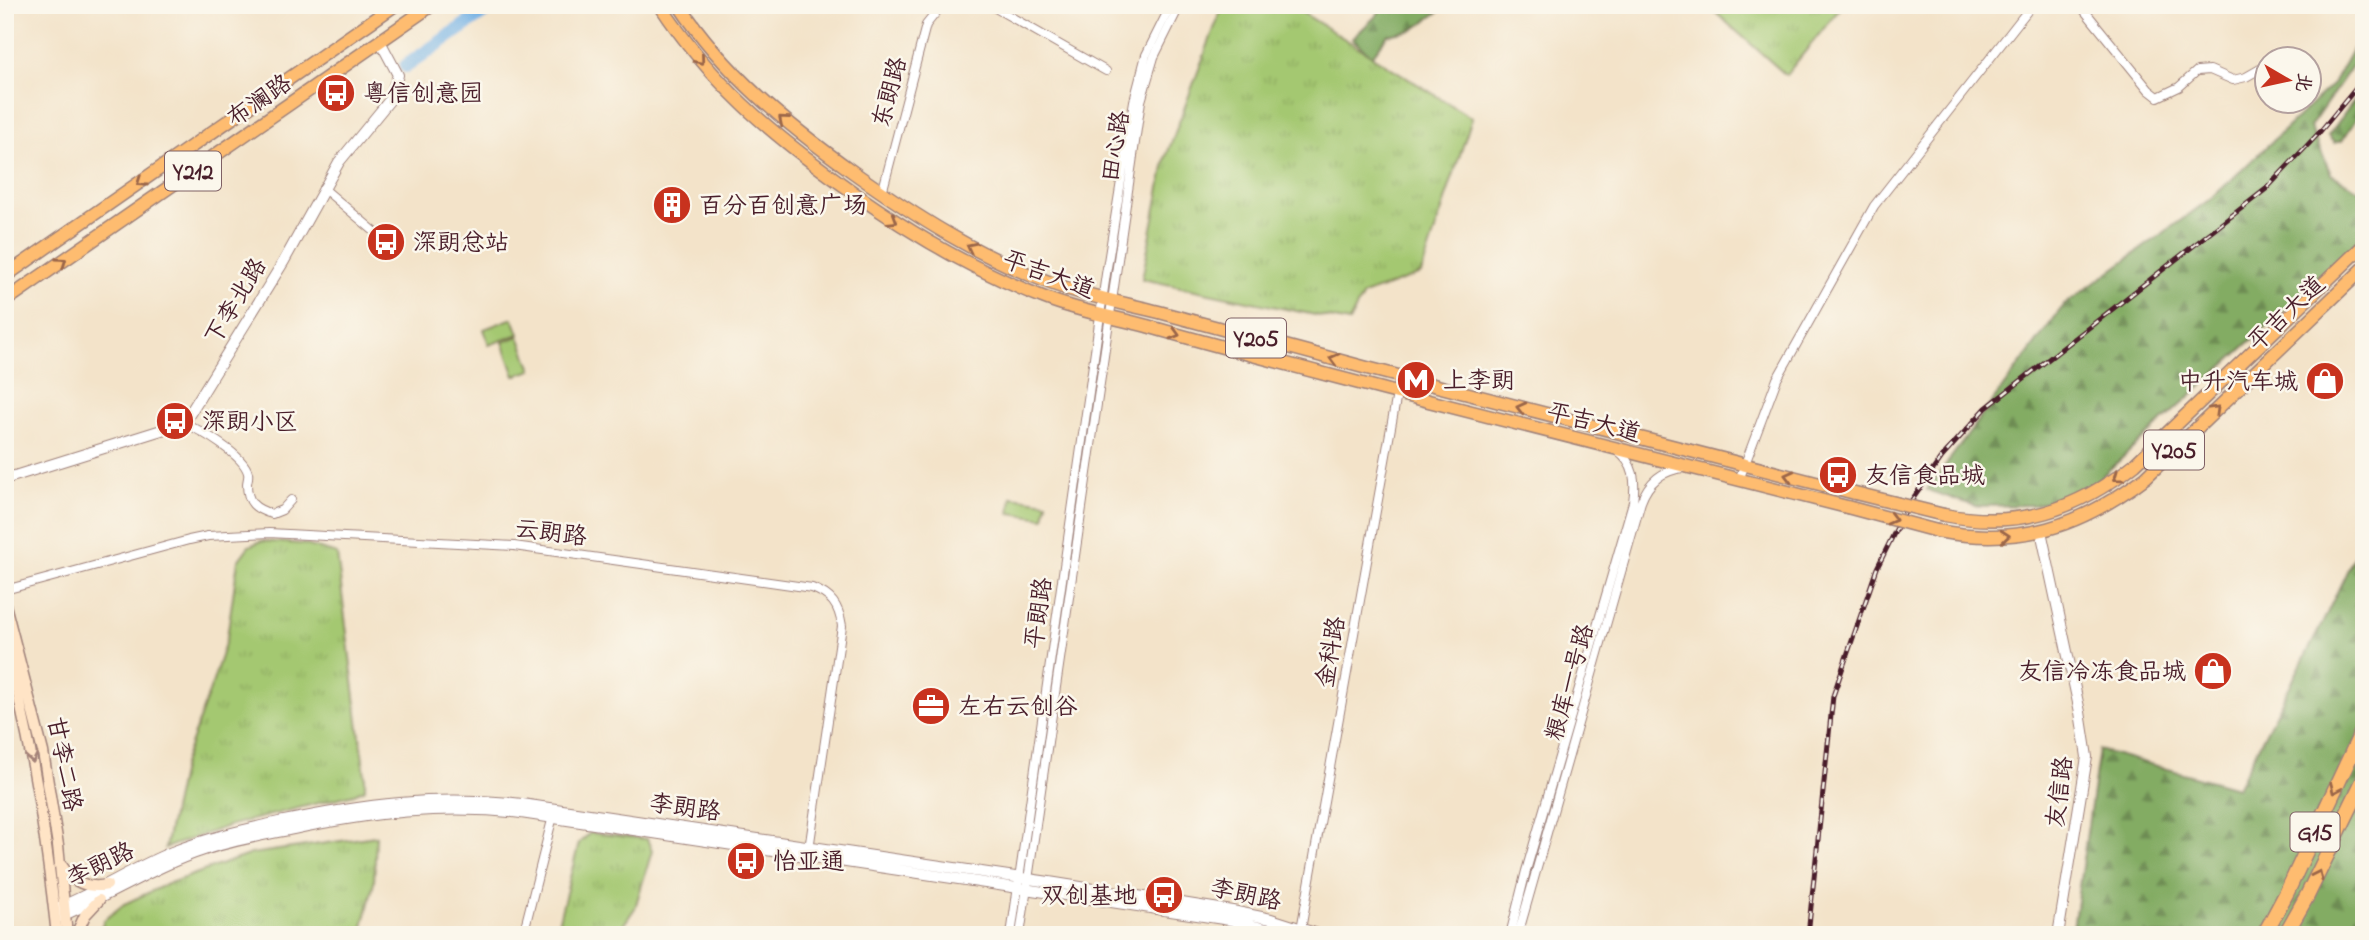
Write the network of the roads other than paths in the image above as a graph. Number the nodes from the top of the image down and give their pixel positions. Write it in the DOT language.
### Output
graph roads {
  1 [pos="395,5"];
  2 [pos="432,5"];
  3 [pos="660,5"];
  4 [pos="679,5"];
  5 [pos="942,5"];
  6 [pos="990,5"];
  7 [pos="1171,5"];
  8 [pos="1180,5"];
  9 [pos="2032,5"];
  10 [pos="2080,5"];
  11 [pos="380,41"];
  12 [pos="1106,71"];
  13 [pos="2254,72"];
  14 [pos="323,188"];
  15 [pos="882,193"];
  16 [pos="381,237"];
  17 [pos="2364,245"];
  18 [pos="2364,268"];
  19 [pos="5,276"];
  20 [pos="1107,299"];
  21 [pos="5,301"];
  22 [pos="1105,316"];
  23 [pos="1400,377"];
  24 [pos="1397,392"];
  25 [pos="184,423"];
  26 [pos="1614,449"];
  27 [pos="1744,464"];
  28 [pos="1689,468"];
  29 [pos="5,479"];
  30 [pos="1739,480"];
  31 [pos="291,500"];
  32 [pos="2038,532"];
  33 [pos="5,590"];
  34 [pos="5,605"];
  35 [pos="5,644"];
  36 [pos="2364,727"];
  37 [pos="2364,779"];
  38 [pos="554,813"];
  39 [pos="809,851"];
  40 [pos="60,862"];
  41 [pos="1023,883"];
  42 [pos="107,885"];
  43 [pos="99,900"];
  44 [pos="60,912"];
  45 [pos="1300,932"];
  46 [pos="57,935"];
  47 [pos="67,935"];
  48 [pos="76,935"];
  49 [pos="523,935"];
  50 [pos="1012,935"];
  51 [pos="1020,935"];
  52 [pos="1290,935"];
  53 [pos="1321,935"];
  54 [pos="1510,935"];
  55 [pos="1518,935"];
  56 [pos="2052,935"];
  57 [pos="2058,935"];
  58 [pos="2264,935"];
  59 [pos="2286,935"];
  1 -- 19 [label="main road, 布澜路 / Y212, one-way"];
  2 -- 11 [label="main road, 布澜路"];
  3 -- 22 [label="main road, 平吉大道 / Y205, one-way"];
  15 -- 4 [label="main road, 平吉大道 / Y205, one-way"];
  5 -- 15 [label="street, 东朗路"];
  6 -- 12 [label="street"];
  7 -- 20 [label="street, 田心路"];
  8 -- 20 [label="street, 田心路"];
  9 -- 27 [label="street"];
  10 -- 13 [label="street"];
  11 -- 14 [label="street, 下李北路"];
  21 -- 11 [label="main road, 布澜路 / Y212, one-way"];
  14 -- 16 [label="street"];
  14 -- 25 [label="street, 下李北路"];
  20 -- 15 [label="main road, 平吉大道 / Y205, one-way"];
  17 -- 27 [label="main road, 平吉大道 / Y205, one-way, bridge"];
  32 -- 18 [label="main road, 平吉大道 / Y205, one-way"];
  20 -- 22 [label="street, 平朗路"];
  23 -- 20 [label="main road, 平吉大道 / Y205, one-way"];
  22 -- 24 [label="main road, 平吉大道 / Y205, one-way"];
  22 -- 41 [label="street, 平朗路"];
  23 -- 24 [label="street, 金科路"];
  27 -- 23 [label="main road, 平吉大道 / Y205, one-way"];
  24 -- 26 [label="main road, 平吉大道 / Y205"];
  24 -- 45 [label="street, 金科路"];
  25 -- 29 [label="street"];
  25 -- 31 [label="street"];
  26 -- 28 [label="main road, 平吉大道 / Y205"];
  26 -- 54 [label="street, 粮库一号路"];
  27 -- 30 [label="street"];
  28 -- 30 [label="main road, 平吉大道 / Y205"];
  28 -- 55 [label="street, 粮库一号路"];
  30 -- 32 [label="main road, 平吉大道 / Y205, one-way, bridge"];
  32 -- 56 [label="street, 友信路"];
  32 -- 57 [label="street, 友信路"];
  33 -- 39 [label="street, 云朗路"];
  34 -- 40 [label="main road, 甘李二路"];
  35 -- 44 [label="main road, 甘李二路, one-way"];
  36 -- 58 [label="highway, G15, one-way"];
  59 -- 37 [label="highway, G15, one-way"];
  38 -- 39 [label="street, 李朗路"];
  38 -- 42 [label="street, 李朗路"];
  38 -- 43 [label="street, 李朗路"];
  38 -- 49 [label="street"];
  39 -- 41 [label="street, 李朗路"];
  40 -- 42 [label="main road"];
  40 -- 44 [label="main road, 甘李二路"];
  41 -- 45 [label="street, 李朗路"];
  41 -- 50 [label="street, 平朗路"];
  41 -- 51 [label="street, 平朗路"];
  41 -- 52 [label="street, 李朗路"];
  42 -- 44 [label="street, 李朗路"];
  43 -- 44 [label="street, 李朗路"];
  43 -- 48 [label="main road"];
  44 -- 46 [label="main road, 甘李二路"];
  44 -- 47 [label="main road, 甘李二路"];
  45 -- 53 [label="street, 李朗路"];
}
